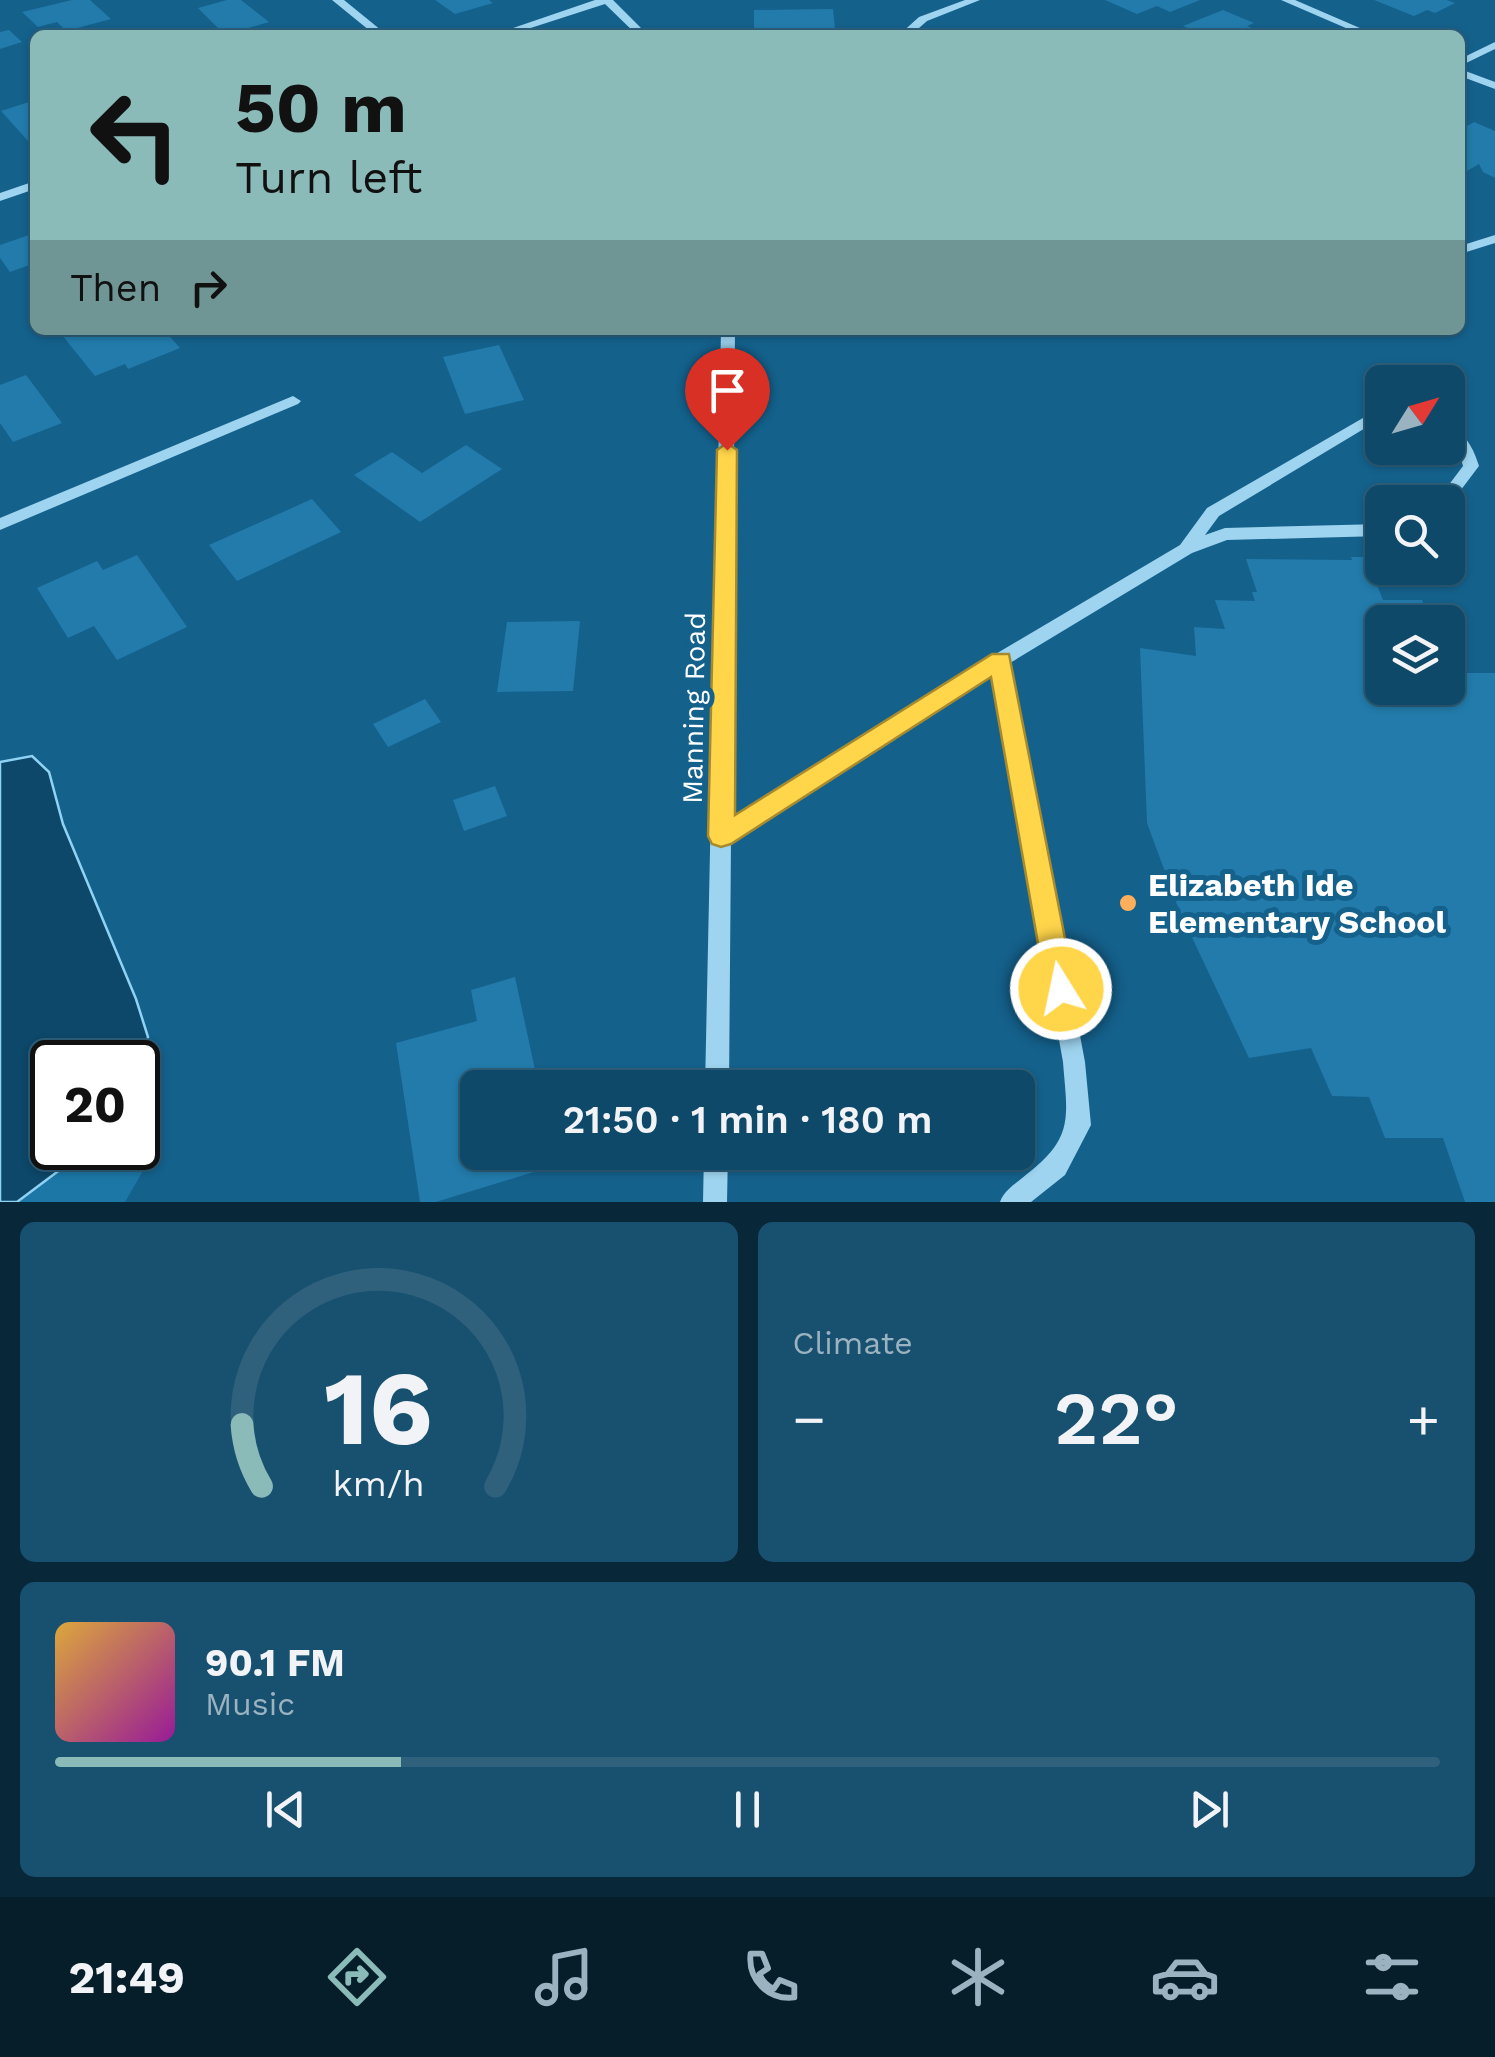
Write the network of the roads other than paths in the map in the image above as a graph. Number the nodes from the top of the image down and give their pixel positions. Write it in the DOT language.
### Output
graph roads {
  1 [pos="337,0"];
  2 [pos="606,0"];
  3 [pos="975,0"];
  4 [pos="1286,0"];
  5 [pos="376,30"];
  6 [pos="513,30"];
  7 [pos="638,30"];
  8 [pos="910,30"];
  9 [pos="1359,30"];
  10 [pos="1495,45"];
  11 [pos="1465,60"];
  12 [pos="1465,74"];
  13 [pos="1495,86"];
  14 [pos="30,188"];
  15 [pos="0,197"];
  16 [pos="1495,240"];
  17 [pos="1465,249"];
  18 [pos="728,335"];
  19 [pos="293,400"];
  20 [pos="1365,422"];
  21 [pos="1465,449"];
  22 [pos="1457,485"];
  23 [pos="0,524"];
  24 [pos="1365,530"];
  25 [pos="1186,550"];
  26 [pos="1000,660"];
  27 [pos="721,836"];
  28 [pos="717,1070"];
  29 [pos="716,1170"];
  30 [pos="715,1202"];
  31 [pos="1012,1202"];
  1 -- 5 [label="street"];
  2 -- 6 [label="street"];
  2 -- 7 [label="street"];
  3 -- 8 [label="street"];
  4 -- 9 [label="street"];
  10 -- 11 [label="street"];
  12 -- 13 [label="street"];
  14 -- 15 [label="street"];
  16 -- 17 [label="street"];
  18 -- 27 [label="street, Manning Road"];
  19 -- 23 [label="street"];
  20 -- 25 [label="street"];
  21 -- 22 [label="street"];
  24 -- 25 [label="street"];
  25 -- 26 [label="street"];
  26 -- 27 [label="street"];
  26 -- 31 [label="street"];
  27 -- 28 [label="street, Manning Road"];
  29 -- 30 [label="street"];
}
